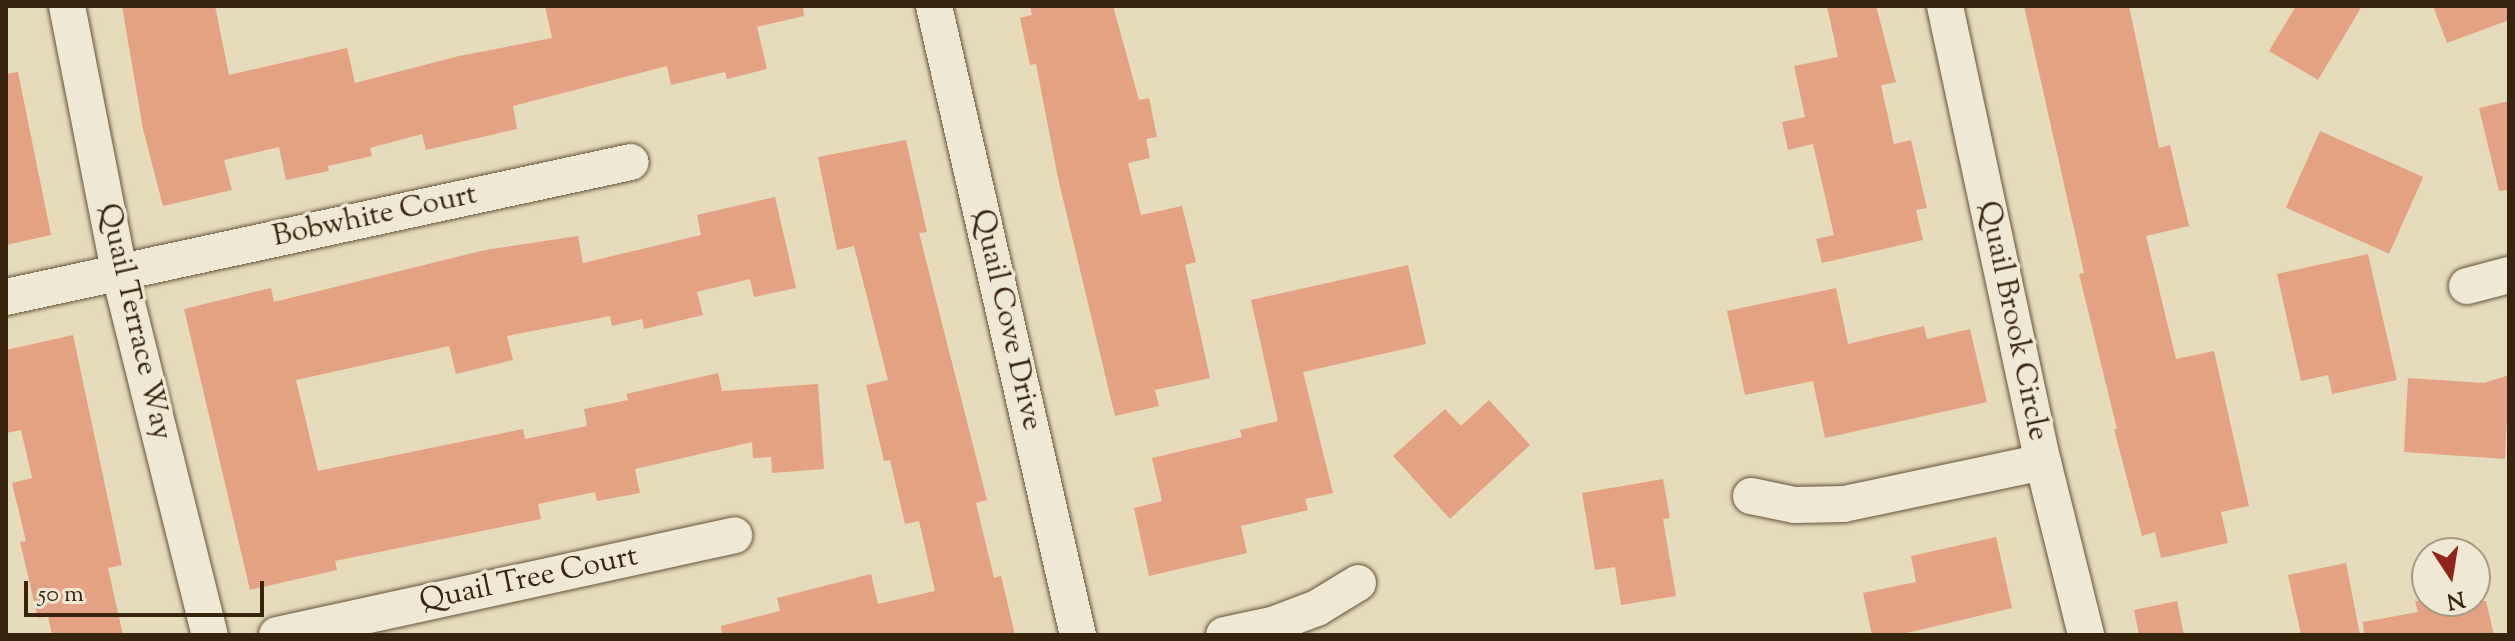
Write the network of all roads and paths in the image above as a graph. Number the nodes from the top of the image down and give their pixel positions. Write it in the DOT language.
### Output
graph roads {
  1 [pos="67,6"];
  2 [pos="934,6"];
  3 [pos="1945,6"];
  4 [pos="631,162"];
  5 [pos="119,271"];
  6 [pos="2509,275"];
  7 [pos="2467,286"];
  8 [pos="6,297"];
  9 [pos="2043,462"];
  10 [pos="1751,496"];
  11 [pos="734,535"];
  12 [pos="1358,583"];
  13 [pos="210,635"];
  14 [pos="277,635"];
  15 [pos="1078,635"];
  16 [pos="1224,635"];
  17 [pos="2086,635"];
  1 -- 5 [label="street, Quail Terrace Way"];
  2 -- 15 [label="street, Quail Cove Drive"];
  3 -- 9 [label="street, Quail Brook Circle"];
  4 -- 5 [label="street, Bobwhite Court"];
  5 -- 8 [label="street, Bobwhite Court"];
  5 -- 13 [label="street, Quail Terrace Way"];
  6 -- 7 [label="street"];
  9 -- 10 [label="street"];
  9 -- 17 [label="street, Quail Brook Circle"];
  11 -- 14 [label="street, Quail Tree Court"];
  12 -- 16 [label="street"];
}
